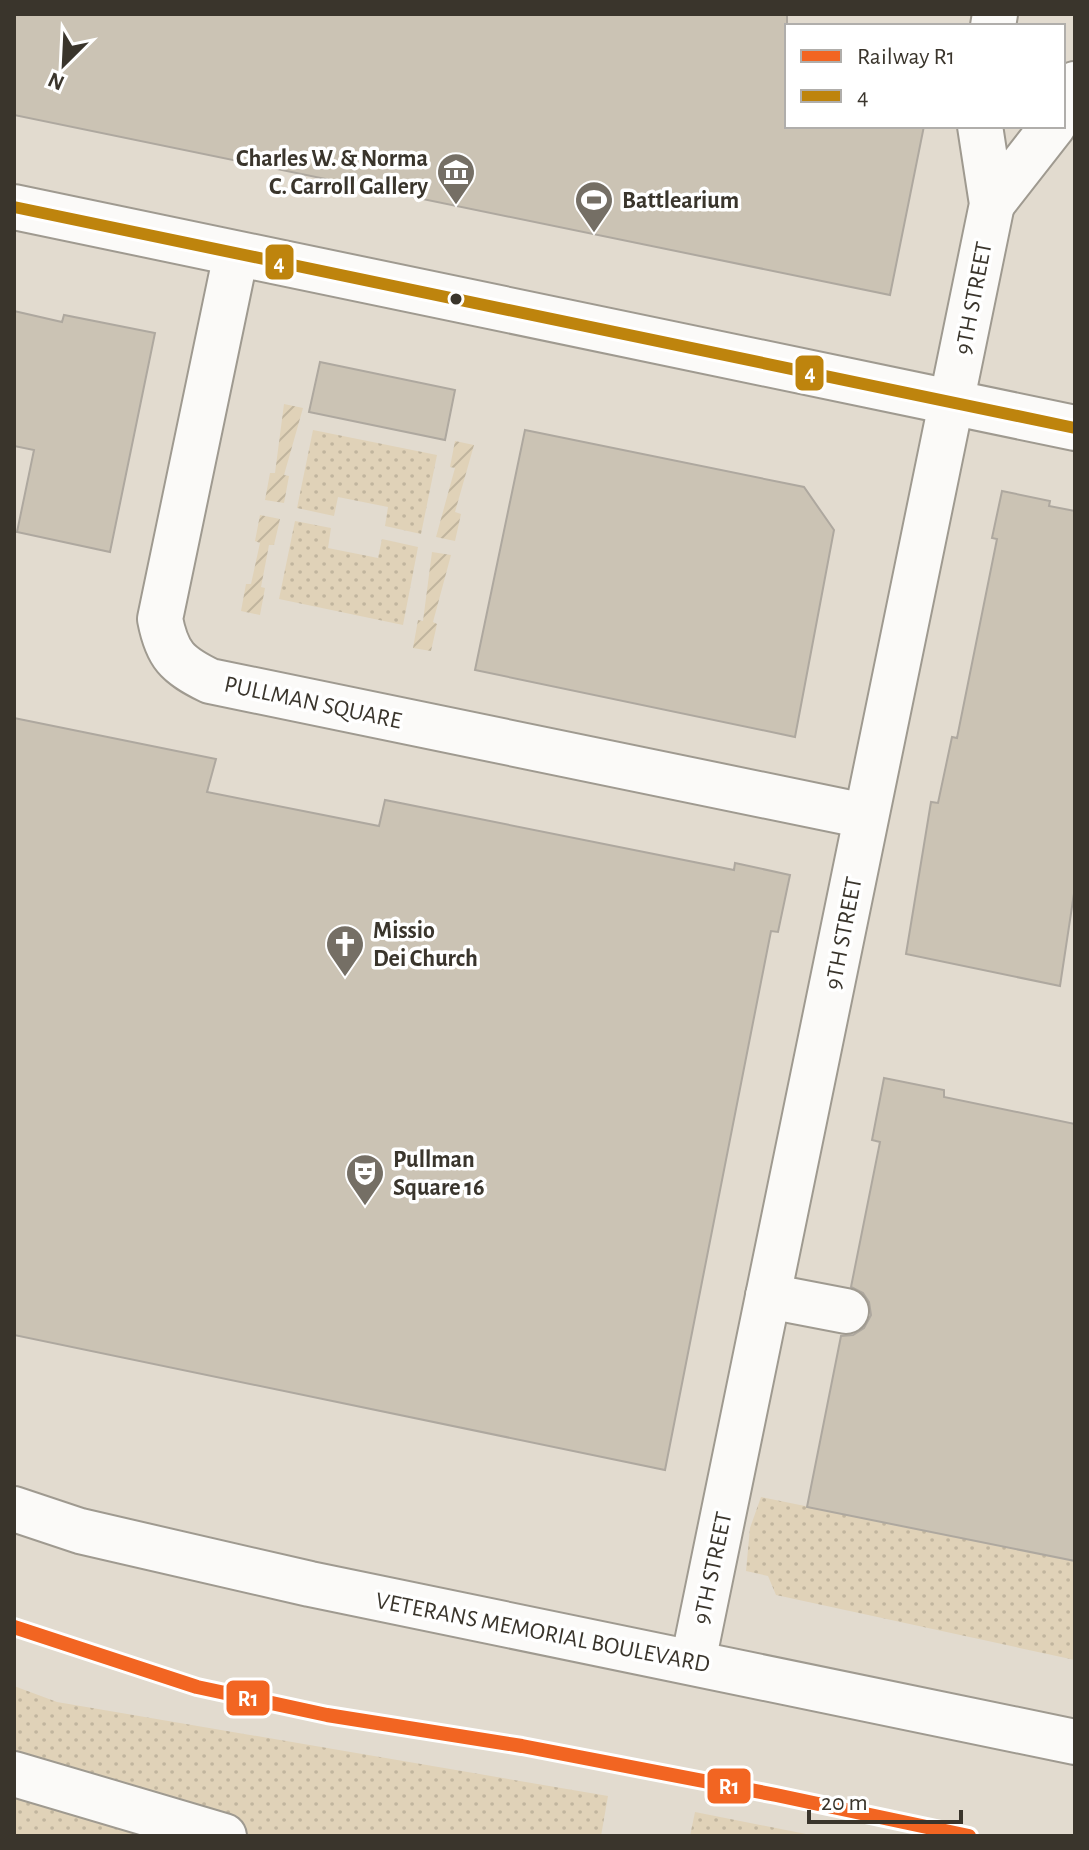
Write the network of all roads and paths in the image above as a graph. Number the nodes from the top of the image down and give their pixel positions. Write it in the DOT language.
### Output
graph roads {
  1 [pos="1075,84"];
  2 [pos="1065,106"];
  3 [pos="980,128"];
  4 [pos="1051,128"];
  5 [pos="992,204"];
  6 [pos="14,207"];
  7 [pos="236,254"];
  8 [pos="953,401"];
  9 [pos="1075,428"];
  10 [pos="865,816"];
  11 [pos="768,1296"];
  12 [pos="846,1311"];
  13 [pos="14,1509"];
  14 [pos="693,1662"];
  15 [pos="1075,1742"];
  16 [pos="14,1774"];
  17 [pos="224,1836"];
  1 -- 2 [label="street"];
  3 -- 5 [label="street, 9TH STREET"];
  4 -- 5 [label="street, 9TH STREET"];
  5 -- 8 [label="street, 9TH STREET"];
  6 -- 7 [label="street"];
  7 -- 8 [label="street"];
  7 -- 10 [label="street, PULLMAN SQUARE"];
  8 -- 9 [label="street"];
  8 -- 10 [label="street, 9TH STREET"];
  10 -- 11 [label="street, 9TH STREET"];
  11 -- 12 [label="street"];
  11 -- 14 [label="street, 9TH STREET"];
  13 -- 14 [label="street, VETERANS MEMORIAL BOULEVARD"];
  14 -- 15 [label="street, VETERANS MEMORIAL BOULEVARD"];
  16 -- 17 [label="street"];
}
